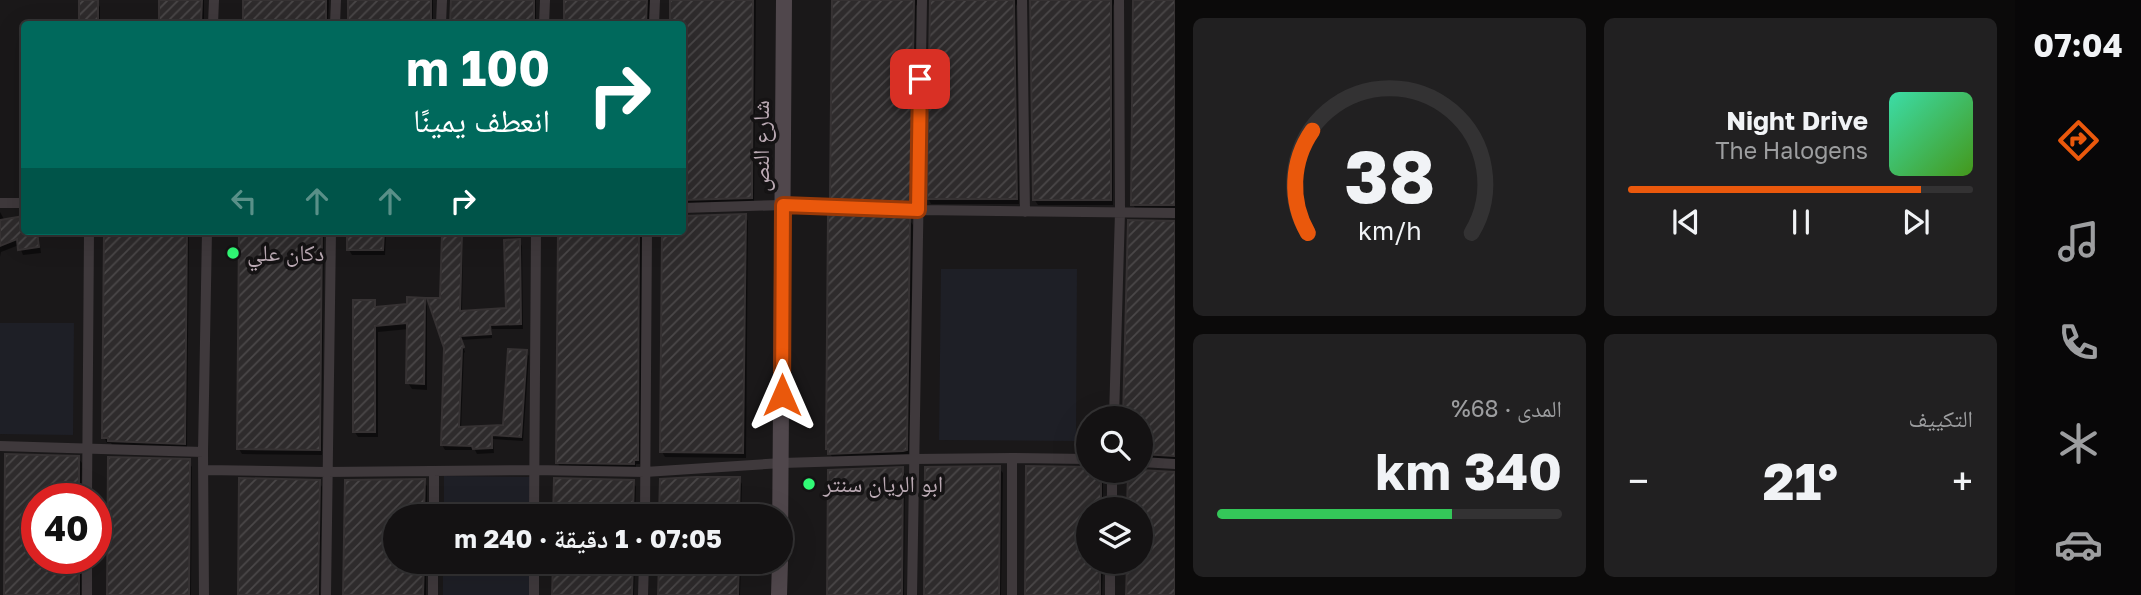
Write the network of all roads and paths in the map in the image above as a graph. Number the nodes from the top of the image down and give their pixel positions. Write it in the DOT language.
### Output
graph roads {
  1 [pos="214,0"];
  2 [pos="336,0"];
  3 [pos="442,0"];
  4 [pos="545,0"];
  5 [pos="655,0"];
  6 [pos="784,0"];
  7 [pos="922,0"];
  8 [pos="1022,0"];
  9 [pos="1119,0"];
  10 [pos="213,21"];
  11 [pos="335,21"];
  12 [pos="441,21"];
  13 [pos="544,21"];
  14 [pos="654,21"];
  15 [pos="0,203"];
  16 [pos="21,203"];
  17 [pos="783,205"];
  18 [pos="686,208"];
  19 [pos="918,210"];
  20 [pos="1025,212"];
  21 [pos="1120,212"];
  22 [pos="1175,213"];
  23 [pos="89,235"];
  24 [pos="207,235"];
  25 [pos="331,235"];
  26 [pos="536,235"];
  27 [pos="647,235"];
  28 [pos="1114,406"];
  29 [pos="0,446"];
  30 [pos="87,449"];
  31 [pos="203,452"];
  32 [pos="1012,458"];
  33 [pos="915,459"];
  34 [pos="1076,459"];
  35 [pos="782,463"];
  36 [pos="1153,463"];
  37 [pos="1175,464"];
  38 [pos="204,470"];
  39 [pos="534,470"];
  40 [pos="434,471"];
  41 [pos="326,472"];
  42 [pos="645,472"];
  43 [pos="87,483"];
  44 [pos="434,504"];
  45 [pos="534,504"];
  46 [pos="645,504"];
  47 [pos="781,504"];
  48 [pos="87,574"];
  49 [pos="433,574"];
  50 [pos="534,574"];
  51 [pos="644,574"];
  52 [pos="780,574"];
  53 [pos="1110,574"];
  54 [pos="87,595"];
  55 [pos="204,595"];
  56 [pos="326,595"];
  57 [pos="433,595"];
  58 [pos="534,595"];
  59 [pos="643,595"];
  60 [pos="779,595"];
  61 [pos="912,595"];
  62 [pos="1012,595"];
  63 [pos="1110,595"];
  1 -- 10 [label="street"];
  2 -- 11 [label="street"];
  3 -- 12 [label="street"];
  4 -- 13 [label="street"];
  5 -- 14 [label="street"];
  6 -- 17 [label="street, شارع النص"];
  7 -- 19 [label="street"];
  8 -- 20 [label="street"];
  9 -- 21 [label="street"];
  15 -- 16 [label="street"];
  17 -- 18 [label="street"];
  17 -- 19 [label="street"];
  17 -- 35 [label="street, شارع النص"];
  19 -- 20 [label="street"];
  19 -- 33 [label="street"];
  20 -- 21 [label="street"];
  21 -- 22 [label="street"];
  21 -- 28 [label="street"];
  23 -- 30 [label="street"];
  24 -- 31 [label="street"];
  25 -- 41 [label="street"];
  26 -- 39 [label="street"];
  27 -- 42 [label="street"];
  29 -- 30 [label="street"];
  30 -- 31 [label="street"];
  30 -- 43 [label="street"];
  31 -- 38 [label="street"];
  32 -- 33 [label="street"];
  32 -- 34 [label="street"];
  32 -- 62 [label="street"];
  33 -- 35 [label="street"];
  33 -- 61 [label="street"];
  35 -- 42 [label="street"];
  35 -- 47 [label="street, شارع النص"];
  36 -- 37 [label="street"];
  38 -- 41 [label="street"];
  38 -- 55 [label="street"];
  39 -- 40 [label="street"];
  39 -- 42 [label="street"];
  39 -- 45 [label="street"];
  40 -- 41 [label="street"];
  40 -- 44 [label="street"];
  41 -- 56 [label="street"];
  42 -- 46 [label="street"];
  48 -- 54 [label="street"];
  49 -- 57 [label="street"];
  50 -- 58 [label="street"];
  51 -- 59 [label="street"];
  52 -- 60 [label="street"];
  53 -- 63 [label="street"];
}
